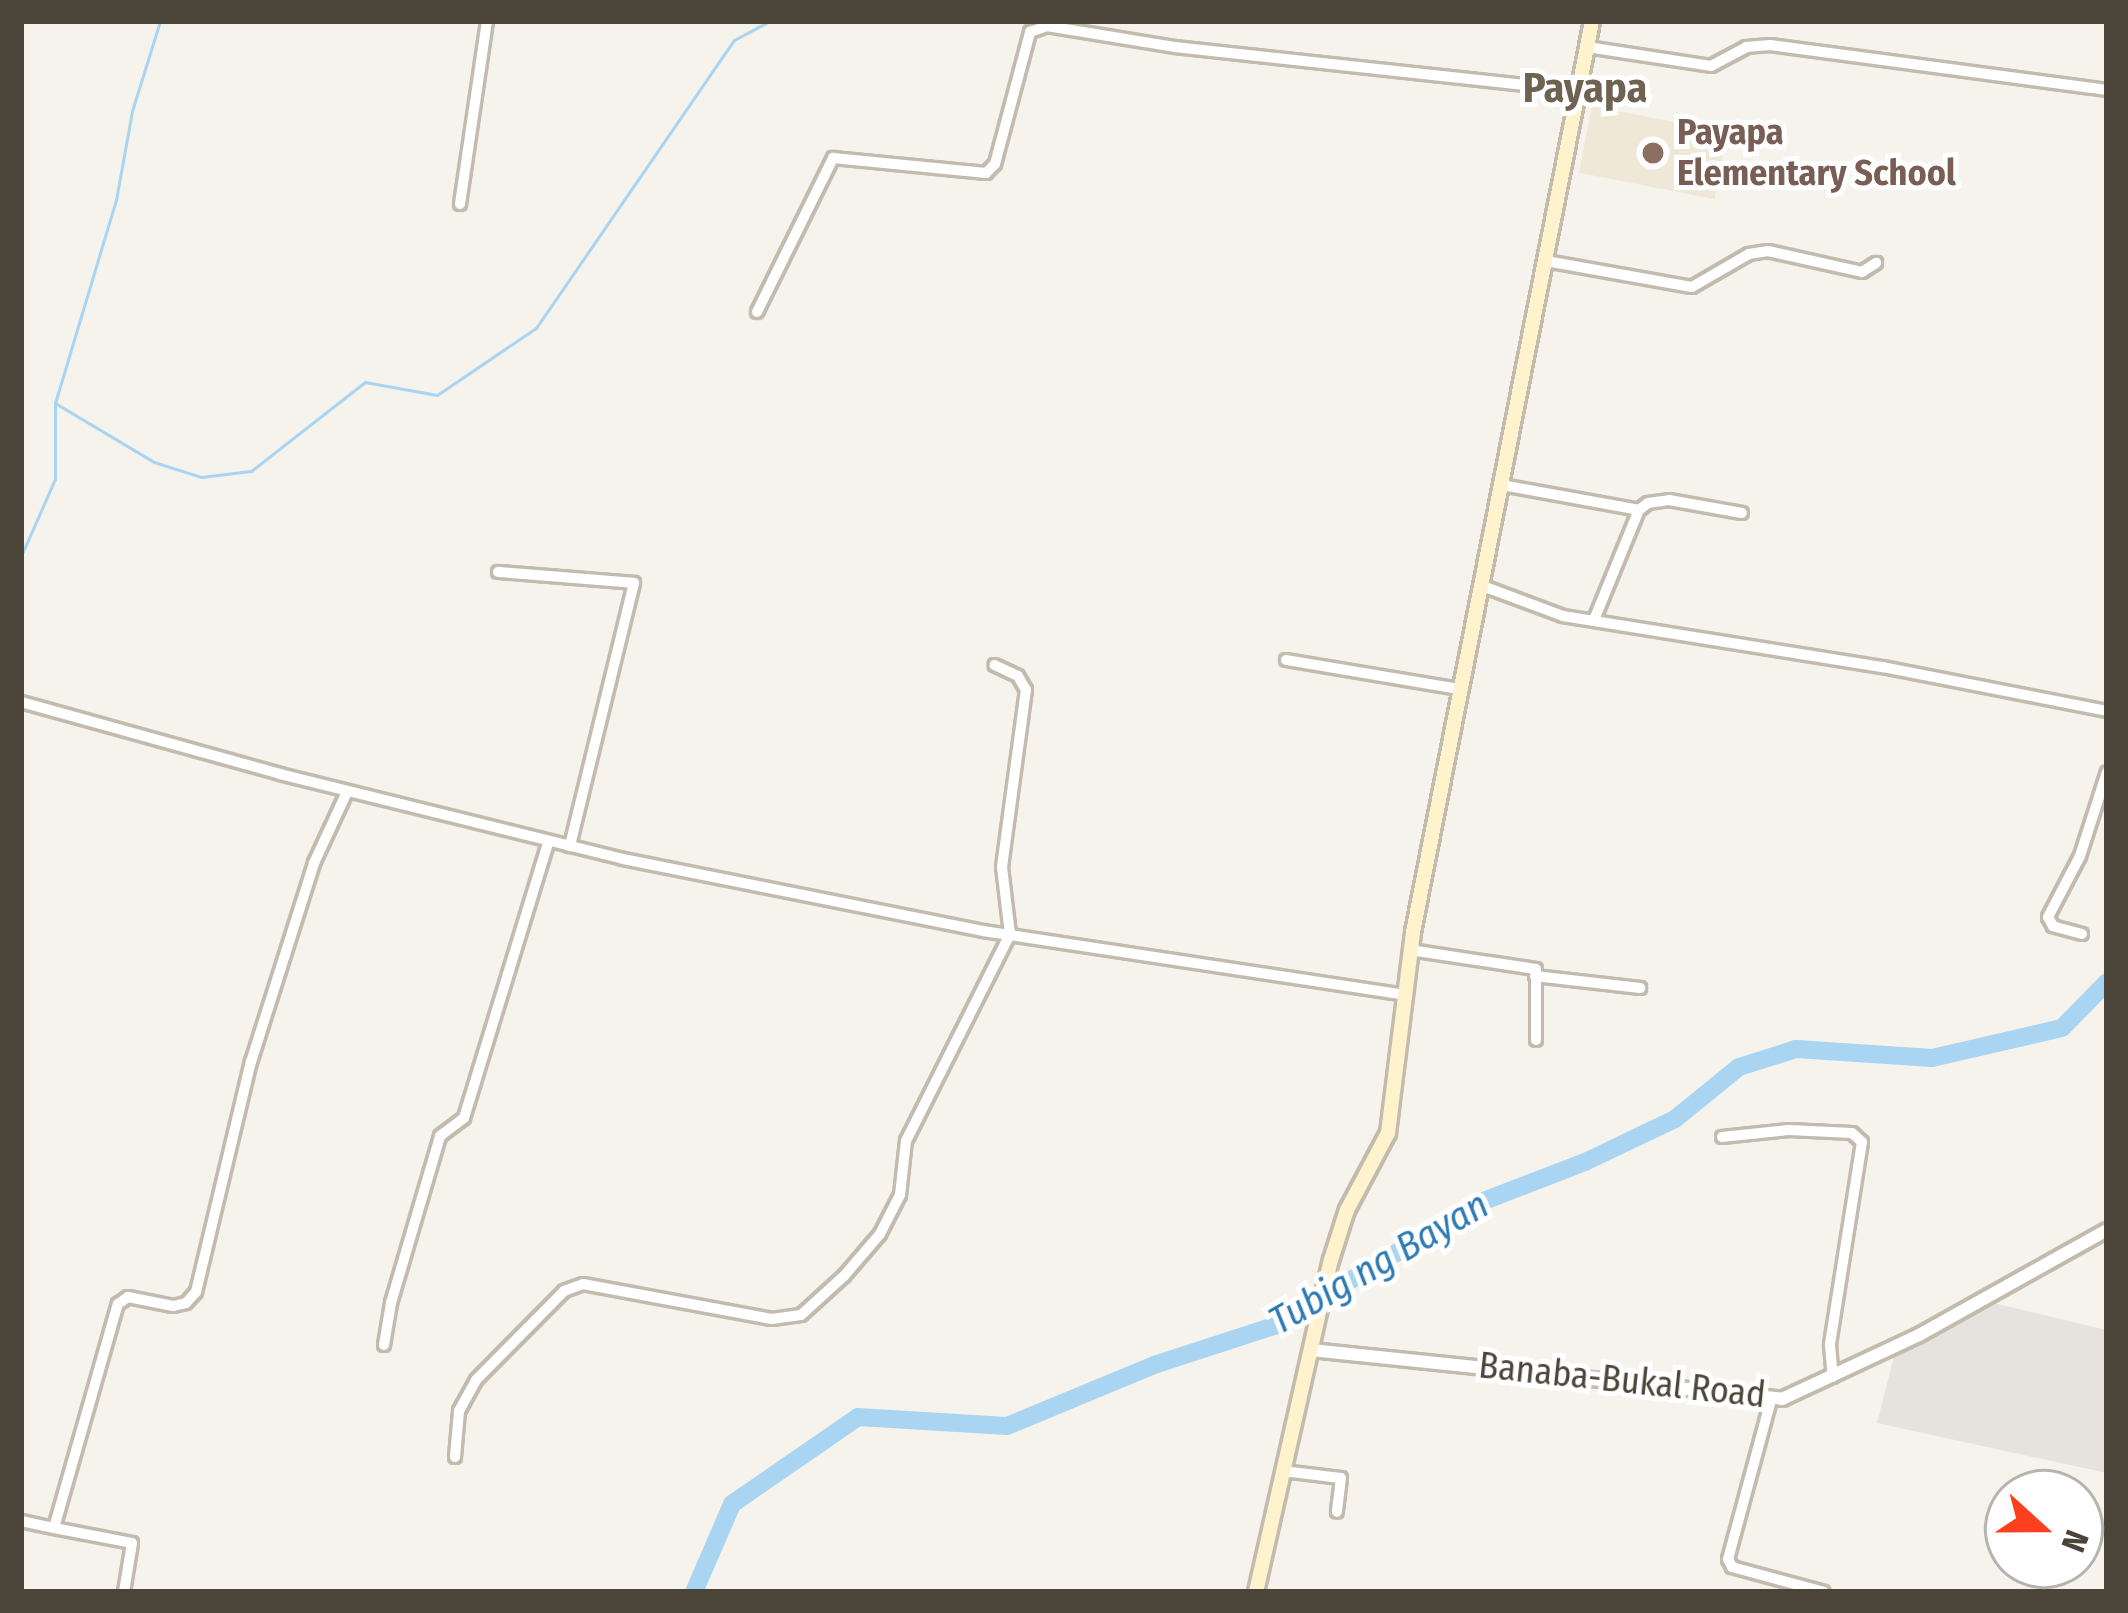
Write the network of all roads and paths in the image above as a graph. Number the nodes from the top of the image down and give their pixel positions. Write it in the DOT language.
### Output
graph roads {
  1 [pos="487,21"];
  2 [pos="1592,21"];
  3 [pos="1044,23"];
  4 [pos="1586,47"];
  5 [pos="2107,90"];
  6 [pos="1580,91"];
  7 [pos="460,204"];
  8 [pos="1546,261"];
  9 [pos="1876,263"];
  10 [pos="757,312"];
  11 [pos="1502,485"];
  12 [pos="1639,510"];
  13 [pos="1742,513"];
  14 [pos="498,572"];
  15 [pos="1480,585"];
  16 [pos="1594,620"];
  17 [pos="1286,660"];
  18 [pos="994,665"];
  19 [pos="1459,689"];
  20 [pos="21,702"];
  21 [pos="2107,711"];
  22 [pos="2107,772"];
  23 [pos="347,792"];
  24 [pos="548,843"];
  25 [pos="570,846"];
  26 [pos="1010,934"];
  27 [pos="2082,934"];
  28 [pos="1410,950"];
  29 [pos="1535,976"];
  30 [pos="1640,988"];
  31 [pos="1406,995"];
  32 [pos="1536,1040"];
  33 [pos="1721,1137"];
  34 [pos="2107,1230"];
  35 [pos="383,1346"];
  36 [pos="1311,1350"];
  37 [pos="1833,1377"];
  38 [pos="1771,1400"];
  39 [pos="455,1457"];
  40 [pos="1282,1471"];
  41 [pos="1337,1512"];
  42 [pos="21,1521"];
  43 [pos="54,1528"];
  44 [pos="124,1592"];
  45 [pos="1256,1592"];
  46 [pos="1825,1592"];
  1 -- 7 [label="street"];
  2 -- 4 [label="main road"];
  3 -- 6 [label="street"];
  3 -- 10 [label="street"];
  4 -- 5 [label="street"];
  4 -- 6 [label="main road"];
  6 -- 8 [label="main road"];
  8 -- 9 [label="street"];
  8 -- 11 [label="main road"];
  11 -- 12 [label="street"];
  11 -- 15 [label="main road"];
  12 -- 13 [label="street"];
  12 -- 16 [label="street"];
  14 -- 25 [label="street"];
  15 -- 16 [label="street"];
  15 -- 19 [label="main road"];
  16 -- 21 [label="street"];
  17 -- 19 [label="street"];
  18 -- 26 [label="street"];
  19 -- 28 [label="main road"];
  20 -- 23 [label="street"];
  22 -- 27 [label="street"];
  23 -- 24 [label="street"];
  23 -- 43 [label="street"];
  24 -- 25 [label="street"];
  24 -- 35 [label="street"];
  25 -- 26 [label="street"];
  26 -- 31 [label="street"];
  26 -- 39 [label="street"];
  28 -- 29 [label="street"];
  28 -- 31 [label="main road"];
  29 -- 30 [label="street"];
  29 -- 32 [label="street"];
  31 -- 36 [label="main road"];
  33 -- 37 [label="street"];
  34 -- 37 [label="street, Banaba-Bukal Road"];
  36 -- 38 [label="street, Banaba-Bukal Road"];
  36 -- 40 [label="main road"];
  37 -- 38 [label="street, Banaba-Bukal Road"];
  38 -- 46 [label="street"];
  40 -- 41 [label="street"];
  40 -- 45 [label="main road"];
  42 -- 43 [label="street"];
  43 -- 44 [label="street"];
}
